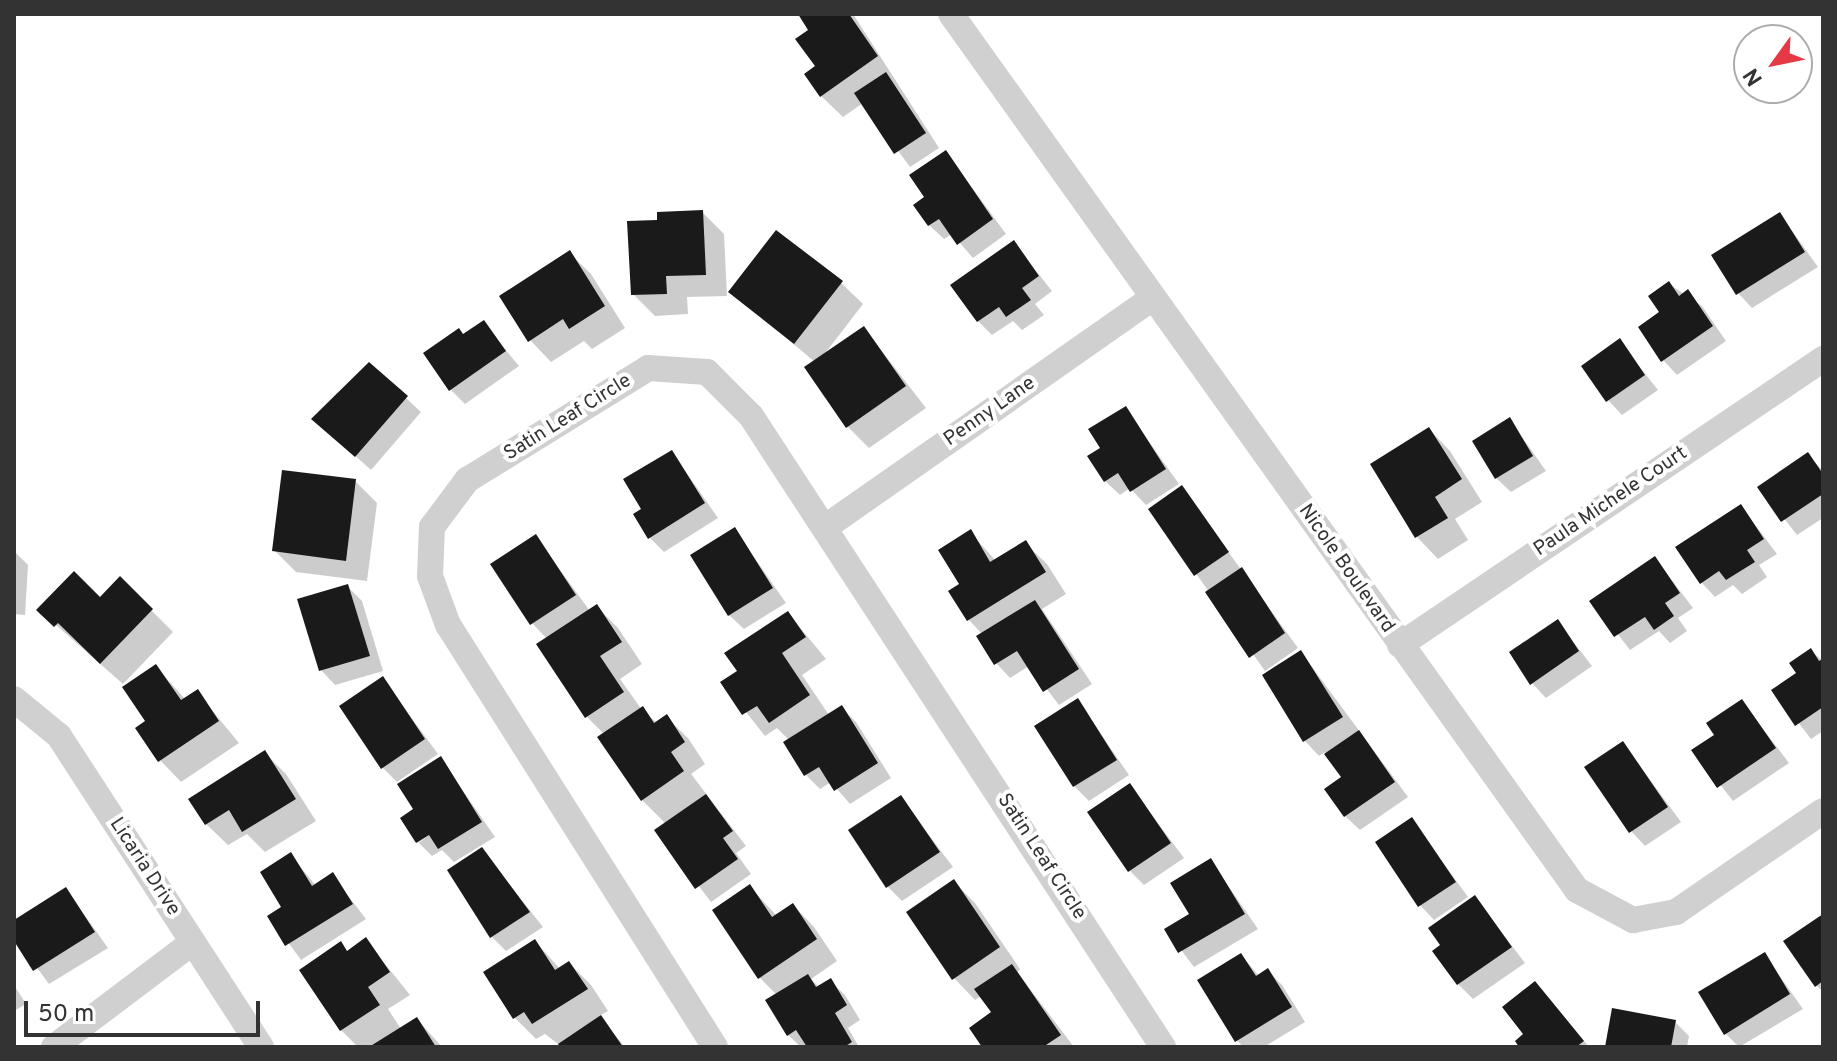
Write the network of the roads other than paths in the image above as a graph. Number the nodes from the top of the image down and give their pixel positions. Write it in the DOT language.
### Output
graph roads {
  1 [pos="951,14"];
  2 [pos="1153,298"];
  3 [pos="1823,359"];
  4 [pos="827,526"];
  5 [pos="1400,645"];
  6 [pos="14,699"];
  7 [pos="1823,811"];
  8 [pos="193,942"];
  9 [pos="54,1047"];
  10 [pos="261,1047"];
  11 [pos="715,1047"];
  12 [pos="1163,1047"];
  1 -- 2 [label="street, Nicole Boulevard"];
  2 -- 4 [label="street, Penny Lane"];
  2 -- 5 [label="street, Nicole Boulevard"];
  3 -- 5 [label="street, Paula Michele Court"];
  4 -- 11 [label="street, Satin Leaf Circle"];
  4 -- 12 [label="street, Satin Leaf Circle"];
  5 -- 7 [label="street, Nicole Boulevard"];
  6 -- 8 [label="street, Licaria Drive"];
  8 -- 9 [label="street"];
  8 -- 10 [label="street, Licaria Drive"];
}
